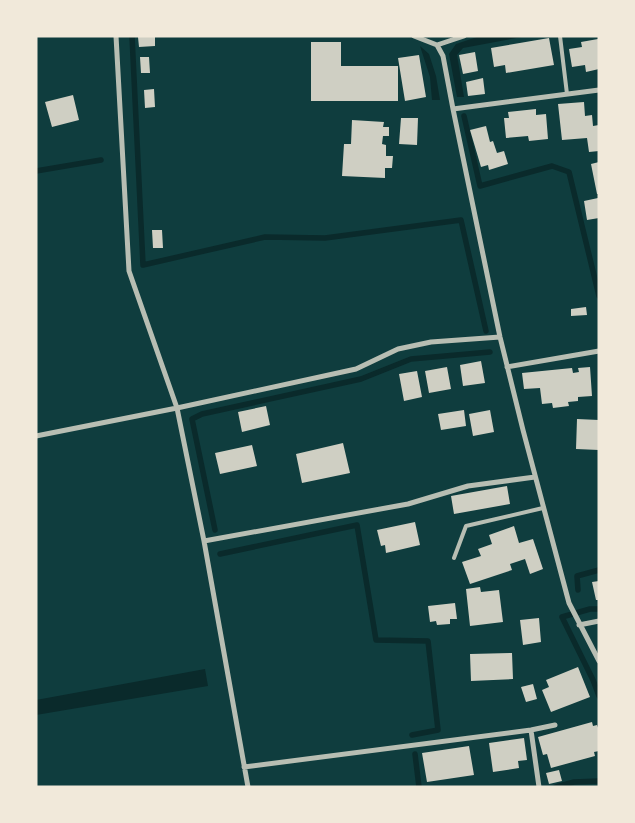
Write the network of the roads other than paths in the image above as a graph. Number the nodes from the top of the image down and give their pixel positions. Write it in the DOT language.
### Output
graph roads {
  1 [pos="116,36"];
  2 [pos="414,36"];
  3 [pos="464,36"];
  4 [pos="560,36"];
  5 [pos="437,44"];
  6 [pos="599,90"];
  7 [pos="567,94"];
  8 [pos="452,109"];
  9 [pos="500,338"];
  10 [pos="599,351"];
  11 [pos="507,367"];
  12 [pos="177,408"];
  13 [pos="36,436"];
  14 [pos="535,477"];
  15 [pos="544,508"];
  16 [pos="204,541"];
  17 [pos="454,558"];
  18 [pos="599,621"];
  19 [pos="579,625"];
  20 [pos="599,660"];
  21 [pos="555,725"];
  22 [pos="531,730"];
  23 [pos="244,767"];
  24 [pos="248,787"];
  25 [pos="539,787"];
  1 -- 12 [label="street"];
  2 -- 5 [label="street"];
  3 -- 5 [label="street"];
  4 -- 7 [label="lane"];
  5 -- 8 [label="street"];
  6 -- 7 [label="street"];
  7 -- 8 [label="street"];
  8 -- 9 [label="street"];
  9 -- 11 [label="street"];
  9 -- 12 [label="street"];
  10 -- 11 [label="street"];
  11 -- 14 [label="street"];
  12 -- 13 [label="street"];
  12 -- 16 [label="street"];
  14 -- 15 [label="street"];
  14 -- 16 [label="street"];
  15 -- 17 [label="lane"];
  15 -- 19 [label="street"];
  16 -- 23 [label="street"];
  18 -- 19 [label="street"];
  19 -- 20 [label="street"];
  21 -- 22 [label="street"];
  22 -- 23 [label="street"];
  22 -- 25 [label="street"];
  23 -- 24 [label="street"];
}
